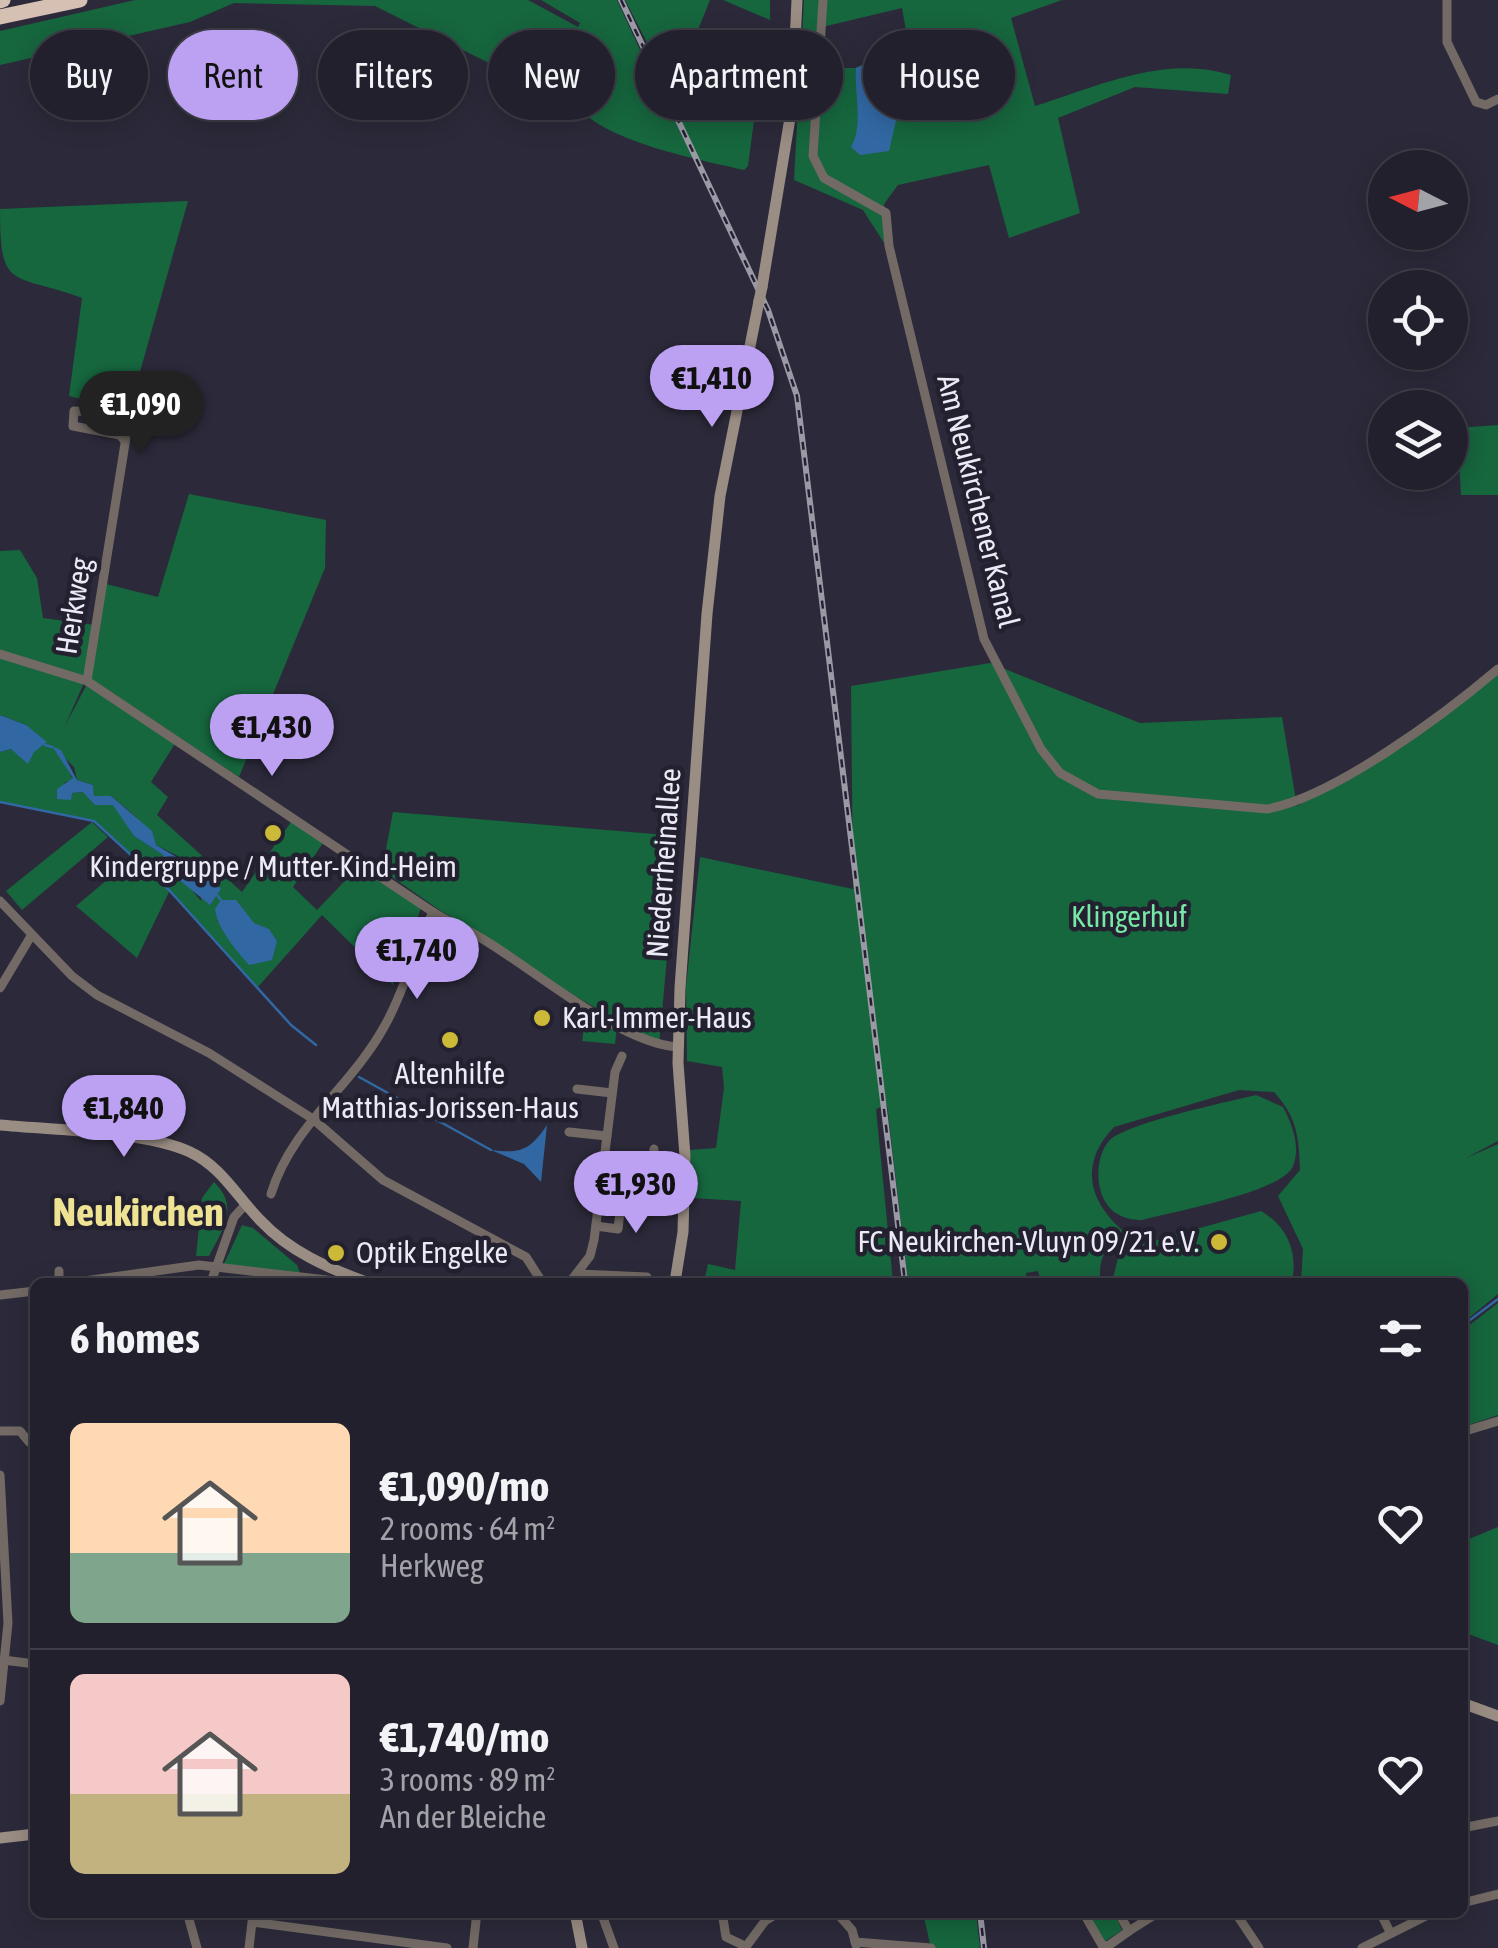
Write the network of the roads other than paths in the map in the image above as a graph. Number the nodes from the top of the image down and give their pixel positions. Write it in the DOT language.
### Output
graph roads {
  1 [pos="80,0"];
  2 [pos="796,0"];
  3 [pos="823,0"];
  4 [pos="1447,0"];
  5 [pos="0,17"];
  6 [pos="1498,99"];
  7 [pos="125,441"];
  8 [pos="0,654"];
  9 [pos="1498,669"];
  10 [pos="87,681"];
  11 [pos="0,900"];
  12 [pos="433,912"];
  13 [pos="31,936"];
  14 [pos="0,988"];
  15 [pos="677,1048"];
  16 [pos="622,1056"];
  17 [pos="577,1089"];
  18 [pos="612,1093"];
  19 [pos="314,1119"];
  20 [pos="0,1125"];
  21 [pos="569,1132"];
  22 [pos="606,1136"];
  23 [pos="654,1148"];
  24 [pos="601,1186"];
  25 [pos="623,1188"];
  26 [pos="271,1194"];
  27 [pos="246,1204"];
  28 [pos="596,1226"];
  29 [pos="215,1266"];
  30 [pos="59,1271"];
  31 [pos="579,1274"];
  32 [pos="60,1278"];
  33 [pos="106,1278"];
  34 [pos="213,1278"];
  35 [pos="288,1278"];
  36 [pos="348,1278"];
  37 [pos="539,1278"];
  38 [pos="574,1278"];
  39 [pos="647,1278"];
  40 [pos="676,1278"];
  41 [pos="30,1291"];
  42 [pos="2,1295"];
  43 [pos="1498,1421"];
  44 [pos="1468,1430"];
  45 [pos="0,1431"];
  46 [pos="30,1442"];
  47 [pos="0,1475"];
  48 [pos="3,1660"];
  49 [pos="30,1663"];
  50 [pos="0,1702"];
  51 [pos="1468,1705"];
  52 [pos="1498,1716"];
  53 [pos="1498,1821"];
  54 [pos="1468,1827"];
  55 [pos="0,1830"];
  56 [pos="30,1834"];
  57 [pos="0,1838"];
  58 [pos="1498,1894"];
  59 [pos="1468,1902"];
  60 [pos="189,1918"];
  61 [pos="276,1918"];
  62 [pos="476,1918"];
  63 [pos="576,1918"];
  64 [pos="602,1918"];
  65 [pos="723,1918"];
  66 [pos="769,1918"];
  67 [pos="844,1918"];
  68 [pos="1086,1918"];
  69 [pos="1121,1918"];
  70 [pos="1149,1918"];
  71 [pos="1240,1918"];
  72 [pos="1383,1918"];
  73 [pos="1421,1918"];
  74 [pos="275,1924"];
  75 [pos="1129,1931"];
  76 [pos="1390,1932"];
  77 [pos="358,1934"];
  78 [pos="856,1945"];
  79 [pos="745,1947"];
  80 [pos="197,1948"];
  81 [pos="248,1948"];
  82 [pos="356,1948"];
  83 [pos="447,1948"];
  84 [pos="473,1948"];
  85 [pos="582,1948"];
  86 [pos="614,1948"];
  87 [pos="931,1948"];
  88 [pos="1259,1948"];
  89 [pos="1362,1948"];
  1 -- 5 [label="highway"];
  2 -- 15 [label="main road, Niederrheinallee, bridge"];
  3 -- 9 [label="street, Am Neukirchener Kanal"];
  4 -- 6 [label="street"];
  7 -- 7 [label="street"];
  7 -- 10 [label="street, Herkweg"];
  8 -- 10 [label="street"];
  10 -- 12 [label="street, Herkweg"];
  11 -- 13 [label="street"];
  12 -- 15 [label="street, Herkweg"];
  12 -- 19 [label="street"];
  13 -- 14 [label="street"];
  13 -- 19 [label="street"];
  15 -- 40 [label="main road, Niederrheinallee"];
  16 -- 18 [label="street"];
  17 -- 18 [label="street"];
  18 -- 22 [label="street"];
  19 -- 26 [label="street"];
  19 -- 37 [label="street"];
  20 -- 27 [label="main road"];
  21 -- 22 [label="street"];
  22 -- 24 [label="street"];
  23 -- 25 [label="street"];
  24 -- 25 [label="street"];
  24 -- 28 [label="street"];
  25 -- 28 [label="street"];
  27 -- 29 [label="street"];
  27 -- 36 [label="main road"];
  28 -- 31 [label="street"];
  29 -- 33 [label="street"];
  29 -- 34 [label="street"];
  29 -- 35 [label="street"];
  30 -- 32 [label="street"];
  31 -- 38 [label="street"];
  31 -- 39 [label="street"];
  41 -- 42 [label="street"];
  43 -- 44 [label="street"];
  45 -- 46 [label="street"];
  47 -- 48 [label="street"];
  48 -- 49 [label="street"];
  48 -- 50 [label="street"];
  51 -- 52 [label="main road"];
  53 -- 54 [label="street"];
  55 -- 56 [label="main road"];
  56 -- 57 [label="main road"];
  58 -- 59 [label="street"];
  60 -- 80 [label="street"];
  61 -- 74 [label="street"];
  62 -- 84 [label="street"];
  63 -- 85 [label="main road"];
  64 -- 86 [label="street"];
  65 -- 79 [label="street"];
  66 -- 79 [label="street"];
  67 -- 78 [label="street"];
  68 -- 75 [label="street"];
  69 -- 75 [label="street"];
  70 -- 75 [label="street"];
  71 -- 88 [label="street"];
  72 -- 76 [label="street"];
  73 -- 76 [label="street"];
  74 -- 77 [label="street"];
  74 -- 81 [label="street"];
  76 -- 89 [label="street"];
  77 -- 82 [label="street"];
  77 -- 83 [label="street"];
  78 -- 87 [label="street"];
}
